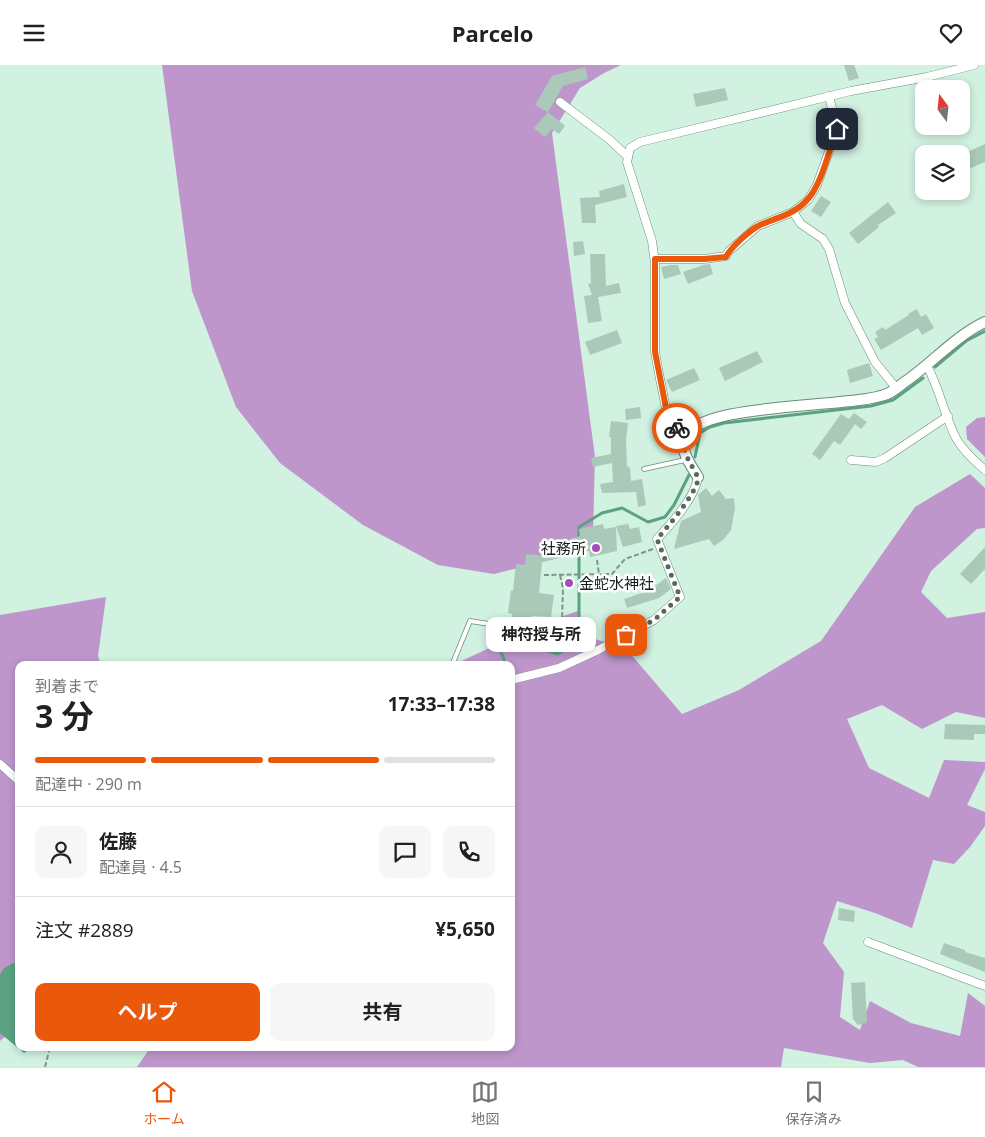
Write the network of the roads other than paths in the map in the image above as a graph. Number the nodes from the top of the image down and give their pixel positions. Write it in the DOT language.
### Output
graph roads {
  1 [pos="974,65"];
  2 [pos="829,96"];
  3 [pos="560,102"];
  4 [pos="628,157"];
  5 [pos="793,212"];
  6 [pos="655,259"];
  7 [pos="985,322"];
  8 [pos="927,366"];
  9 [pos="897,389"];
  10 [pos="948,416"];
  11 [pos="684,437"];
  12 [pos="688,460"];
  13 [pos="851,460"];
  14 [pos="644,469"];
  15 [pos="985,470"];
  16 [pos="698,477"];
  17 [pos="561,629"];
  18 [pos="454,661"];
  19 [pos="515,679"];
  20 [pos="0,764"];
  21 [pos="15,777"];
  22 [pos="868,942"];
  23 [pos="985,986"];
  1 -- 2 [label="street"];
  2 -- 4 [label="street"];
  2 -- 5 [label="street"];
  3 -- 4 [label="street"];
  4 -- 6 [label="street"];
  5 -- 6 [label="street"];
  5 -- 9 [label="street"];
  6 -- 11 [label="street"];
  7 -- 8 [label="street"];
  8 -- 9 [label="street"];
  8 -- 10 [label="street"];
  9 -- 11 [label="street"];
  10 -- 13 [label="street"];
  10 -- 15 [label="street"];
  11 -- 12 [label="street"];
  12 -- 14 [label="lane"];
  12 -- 16 [label="street"];
  16 -- 19 [label="street"];
  17 -- 18 [label="lane"];
  20 -- 21 [label="street"];
  22 -- 23 [label="street"];
}
